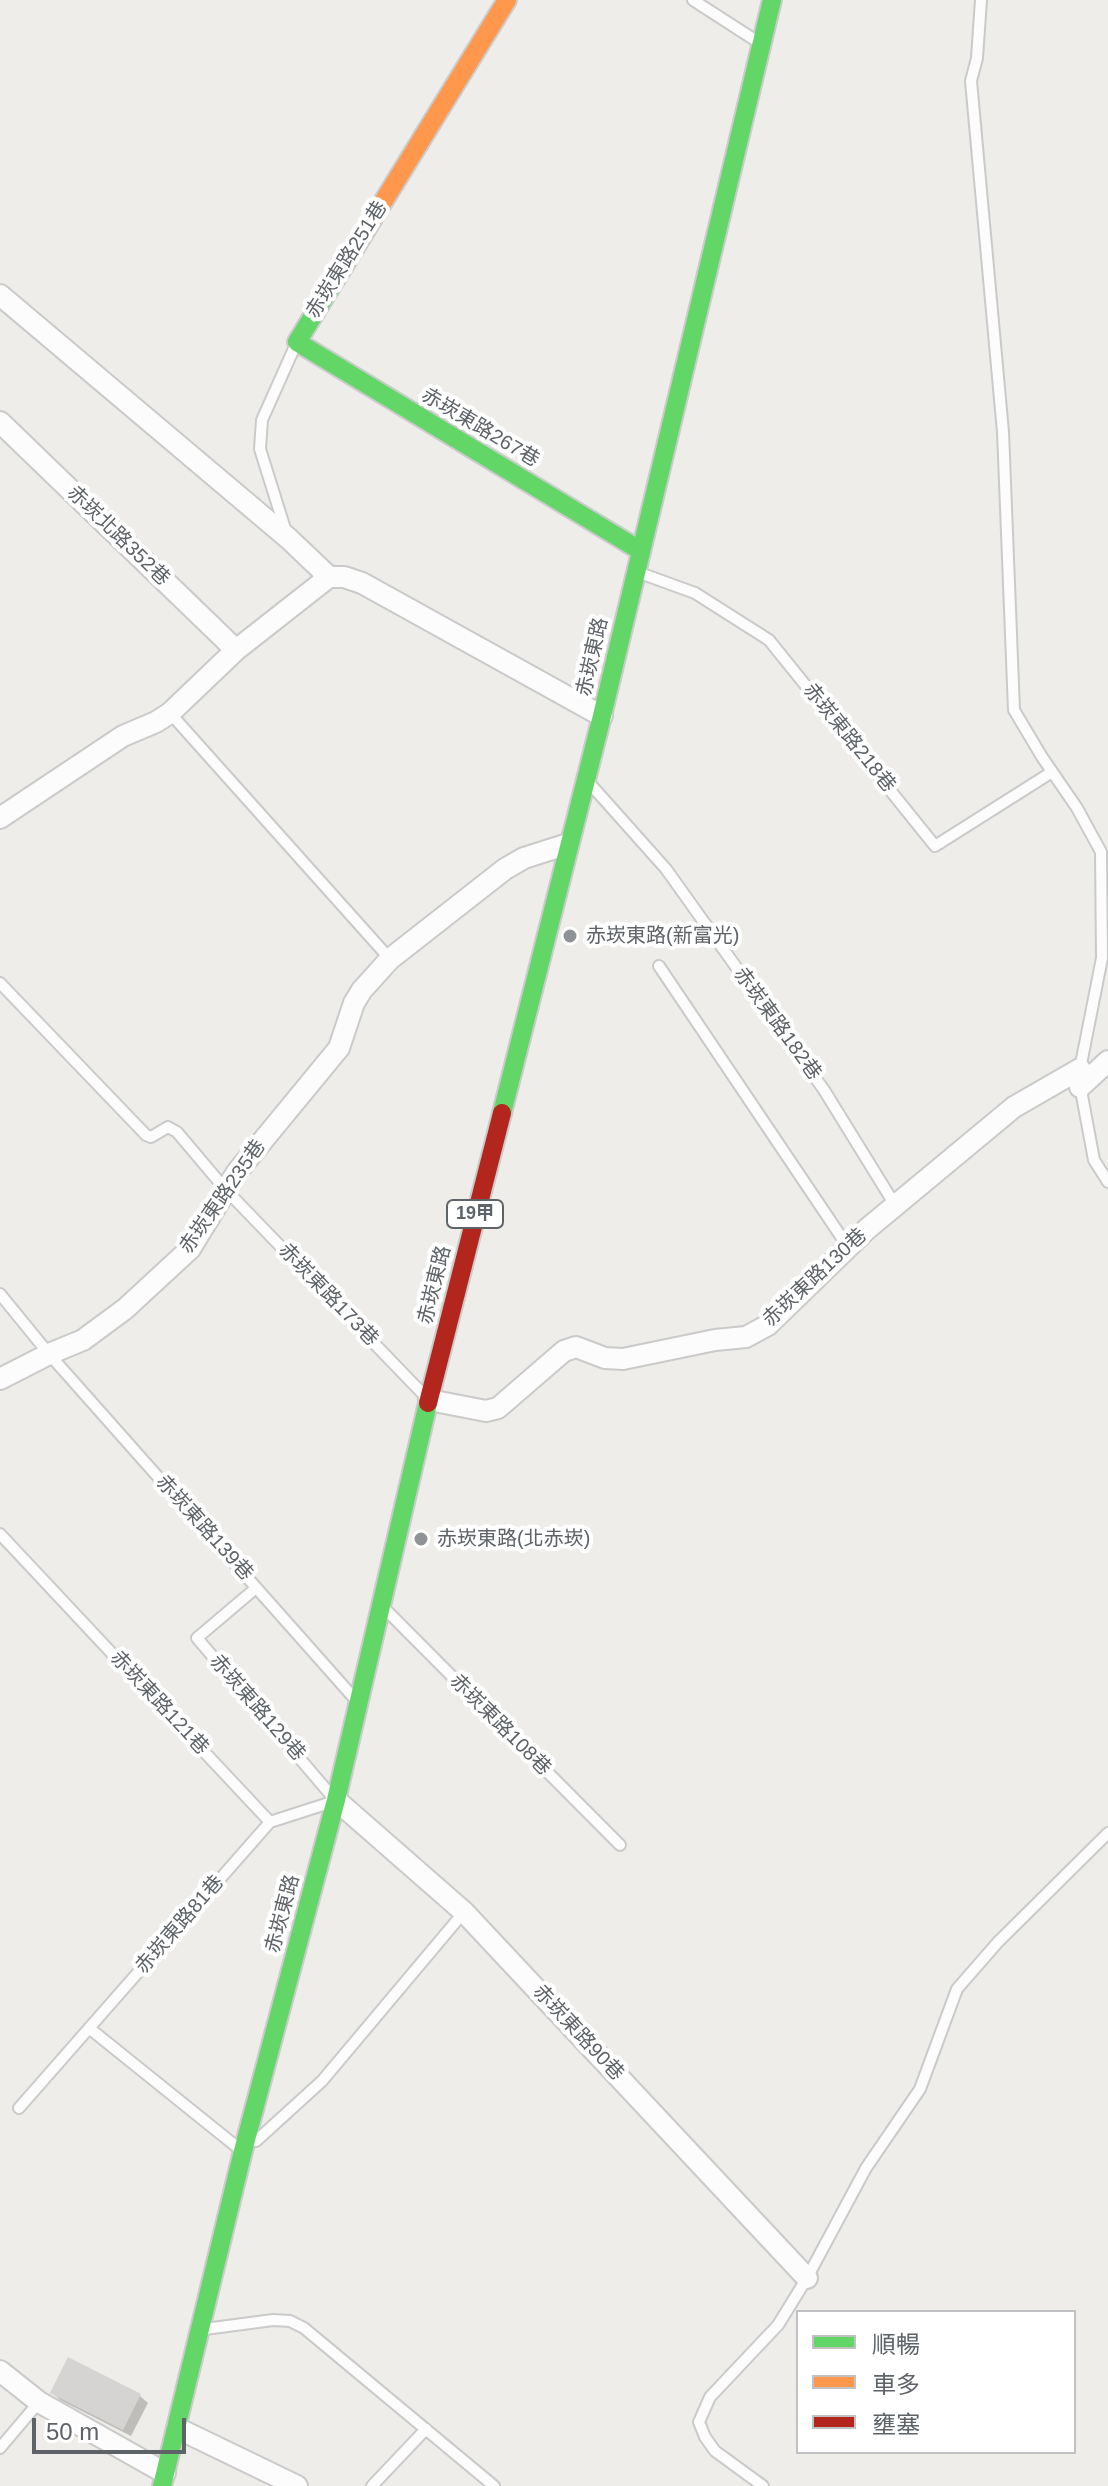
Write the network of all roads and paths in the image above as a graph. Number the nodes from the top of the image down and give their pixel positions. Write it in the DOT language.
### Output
graph roads {
  1 [pos="507,0"];
  2 [pos="693,0"];
  3 [pos="772,0"];
  4 [pos="981,0"];
  5 [pos="761,43"];
  6 [pos="0,295"];
  7 [pos="297,342"];
  8 [pos="0,422"];
  9 [pos="288,538"];
  10 [pos="641,551"];
  11 [pos="636,572"];
  12 [pos="329,577"];
  13 [pos="236,650"];
  14 [pos="170,713"];
  15 [pos="602,716"];
  16 [pos="1052,772"];
  17 [pos="585,779"];
  18 [pos="0,818"];
  19 [pos="568,844"];
  20 [pos="390,959"];
  21 [pos="659,966"];
  22 [pos="0,983"];
  23 [pos="1108,1061"];
  24 [pos="1080,1078"];
  25 [pos="1108,1182"];
  26 [pos="226,1190"];
  27 [pos="895,1205"];
  28 [pos="848,1247"];
  29 [pos="0,1294"];
  30 [pos="49,1354"];
  31 [pos="0,1379"];
  32 [pos="429,1400"];
  33 [pos="0,1534"];
  34 [pos="256,1588"];
  35 [pos="381,1605"];
  36 [pos="358,1703"];
  37 [pos="336,1800"];
  38 [pos="270,1822"];
  39 [pos="1108,1833"];
  40 [pos="620,1845"];
  41 [pos="464,1912"];
  42 [pos="89,2028"];
  43 [pos="19,2108"];
  44 [pos="243,2151"];
  45 [pos="807,2278"];
  46 [pos="199,2331"];
  47 [pos="0,2371"];
  48 [pos="39,2402"];
  49 [pos="177,2428"];
  50 [pos="426,2429"];
  51 [pos="0,2448"];
  52 [pos="164,2479"];
  53 [pos="297,2486"];
  54 [pos="372,2486"];
  55 [pos="494,2486"];
  56 [pos="763,2486"];
  1 -- 7 [label="main road, 赤崁東路251巷"];
  2 -- 5 [label="lane"];
  3 -- 5 [label="main road, 赤崁東路 / 19甲"];
  4 -- 16 [label="lane"];
  5 -- 10 [label="main road, 赤崁東路 / 19甲"];
  6 -- 9 [label="street, 赤崁東路251巷"];
  7 -- 9 [label="lane, 赤崁東路251巷"];
  7 -- 10 [label="main road, 赤崁東路267巷"];
  8 -- 13 [label="street, 赤崁北路352巷"];
  9 -- 12 [label="street, 赤崁東路251巷"];
  10 -- 11 [label="main road, 赤崁東路 / 19甲"];
  11 -- 15 [label="main road, 赤崁東路 / 19甲"];
  11 -- 16 [label="lane, 赤崁東路218巷"];
  12 -- 13 [label="street"];
  12 -- 15 [label="street"];
  13 -- 14 [label="street"];
  14 -- 18 [label="street"];
  14 -- 20 [label="lane"];
  15 -- 17 [label="main road, 赤崁東路 / 19甲"];
  16 -- 24 [label="lane"];
  17 -- 19 [label="main road, 赤崁東路 / 19甲"];
  17 -- 27 [label="lane, 赤崁東路182巷"];
  19 -- 20 [label="street, 赤崁東路235巷"];
  19 -- 32 [label="main road, 赤崁東路 / 19甲"];
  20 -- 26 [label="street, 赤崁東路235巷"];
  21 -- 28 [label="lane"];
  22 -- 26 [label="lane, 赤崁東路173巷"];
  23 -- 24 [label="street, 赤崁東路130巷"];
  24 -- 25 [label="lane"];
  24 -- 27 [label="street, 赤崁東路130巷"];
  26 -- 30 [label="street, 赤崁東路235巷"];
  26 -- 32 [label="lane, 赤崁東路173巷"];
  27 -- 28 [label="street, 赤崁東路130巷"];
  28 -- 32 [label="street, 赤崁東路130巷"];
  29 -- 30 [label="lane, 赤崁東路139巷"];
  30 -- 31 [label="street, 赤崁東路235巷"];
  30 -- 34 [label="lane, 赤崁東路139巷"];
  32 -- 35 [label="main road, 赤崁東路 / 19甲"];
  33 -- 38 [label="lane, 赤崁東路121巷"];
  34 -- 36 [label="lane, 赤崁東路139巷"];
  34 -- 37 [label="lane, 赤崁東路129巷"];
  35 -- 36 [label="main road, 赤崁東路 / 19甲"];
  35 -- 40 [label="lane, 赤崁東路108巷"];
  36 -- 37 [label="main road, 赤崁東路 / 19甲"];
  37 -- 38 [label="lane"];
  37 -- 41 [label="street, 赤崁東路90巷"];
  37 -- 44 [label="main road, 赤崁東路 / 19甲"];
  38 -- 42 [label="lane, 赤崁東路81巷"];
  39 -- 45 [label="lane"];
  41 -- 44 [label="lane"];
  41 -- 45 [label="street, 赤崁東路90巷"];
  42 -- 43 [label="lane, 赤崁東路81巷"];
  42 -- 44 [label="lane"];
  44 -- 46 [label="main road, 赤崁東路 / 19甲"];
  45 -- 56 [label="lane"];
  46 -- 49 [label="main road, 赤崁東路 / 19甲"];
  46 -- 50 [label="lane"];
  47 -- 48 [label="street"];
  48 -- 51 [label="lane"];
  48 -- 52 [label="street"];
  49 -- 52 [label="main road, 赤崁東路 / 19甲"];
  49 -- 53 [label="street"];
  50 -- 54 [label="lane"];
  50 -- 55 [label="lane"];
}
